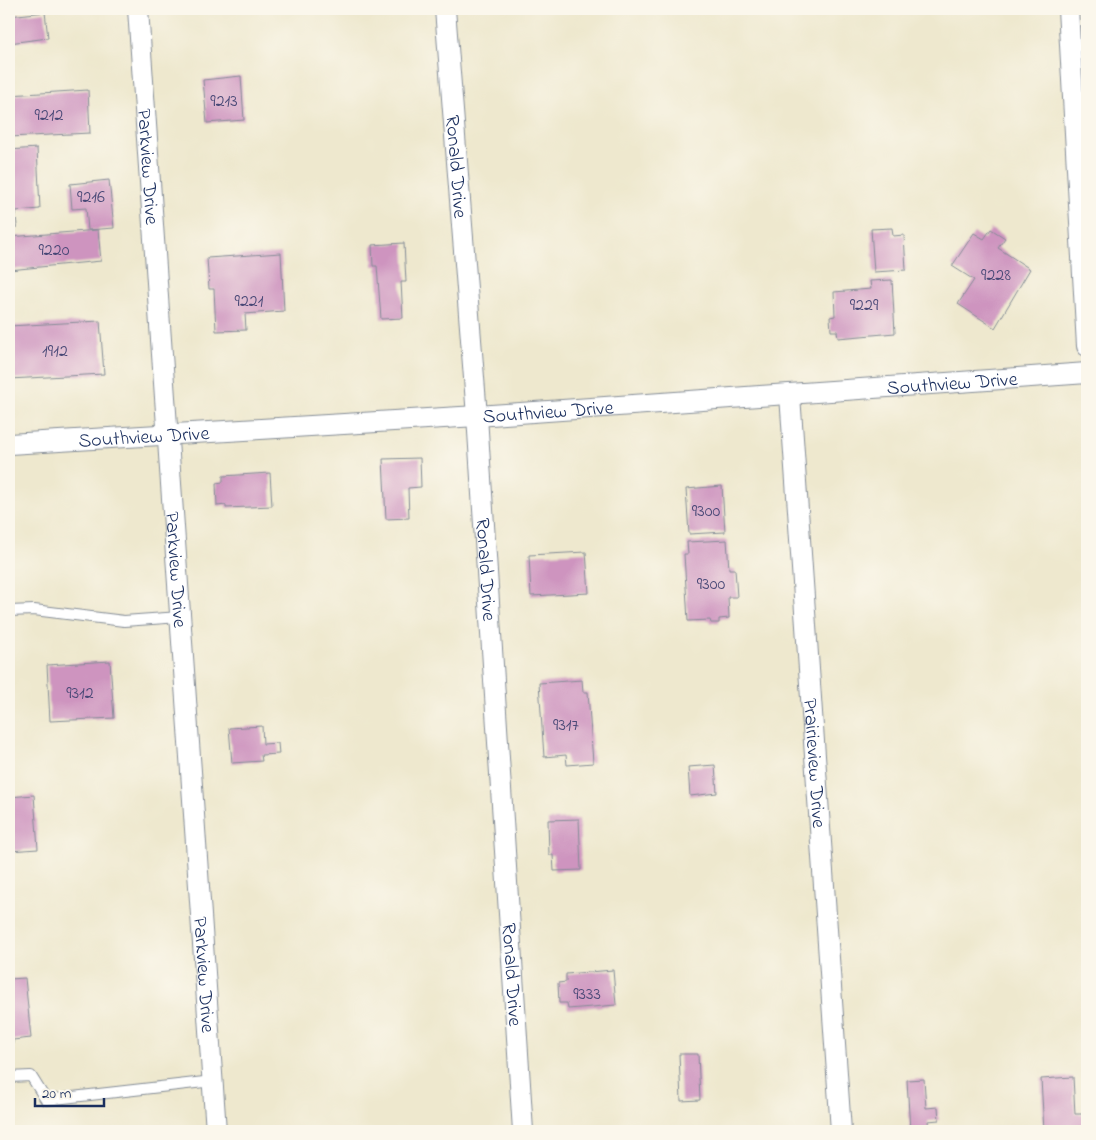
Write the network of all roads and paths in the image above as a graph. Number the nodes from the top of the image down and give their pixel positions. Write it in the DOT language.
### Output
graph roads {
  1 [pos="138,9"];
  2 [pos="445,9"];
  3 [pos="1068,9"];
  4 [pos="1087,346"];
  5 [pos="1087,373"];
  6 [pos="790,395"];
  7 [pos="477,416"];
  8 [pos="168,435"];
  9 [pos="9,444"];
  10 [pos="9,611"];
  11 [pos="180,617"];
  12 [pos="9,1077"];
  13 [pos="213,1081"];
  14 [pos="216,1131"];
  15 [pos="523,1131"];
  16 [pos="841,1131"];
  1 -- 8 [label="street, Parkview Drive"];
  2 -- 7 [label="street, Ronald Drive"];
  3 -- 4 [label="street"];
  5 -- 6 [label="street, Southview Drive"];
  6 -- 7 [label="street, Southview Drive"];
  6 -- 16 [label="street, Prairieview Drive"];
  7 -- 8 [label="street, Southview Drive"];
  7 -- 15 [label="street, Ronald Drive"];
  8 -- 9 [label="street, Southview Drive"];
  8 -- 11 [label="street, Parkview Drive"];
  10 -- 11 [label="lane"];
  11 -- 13 [label="street, Parkview Drive"];
  12 -- 13 [label="lane"];
  13 -- 14 [label="street, Parkview Drive"];
}
